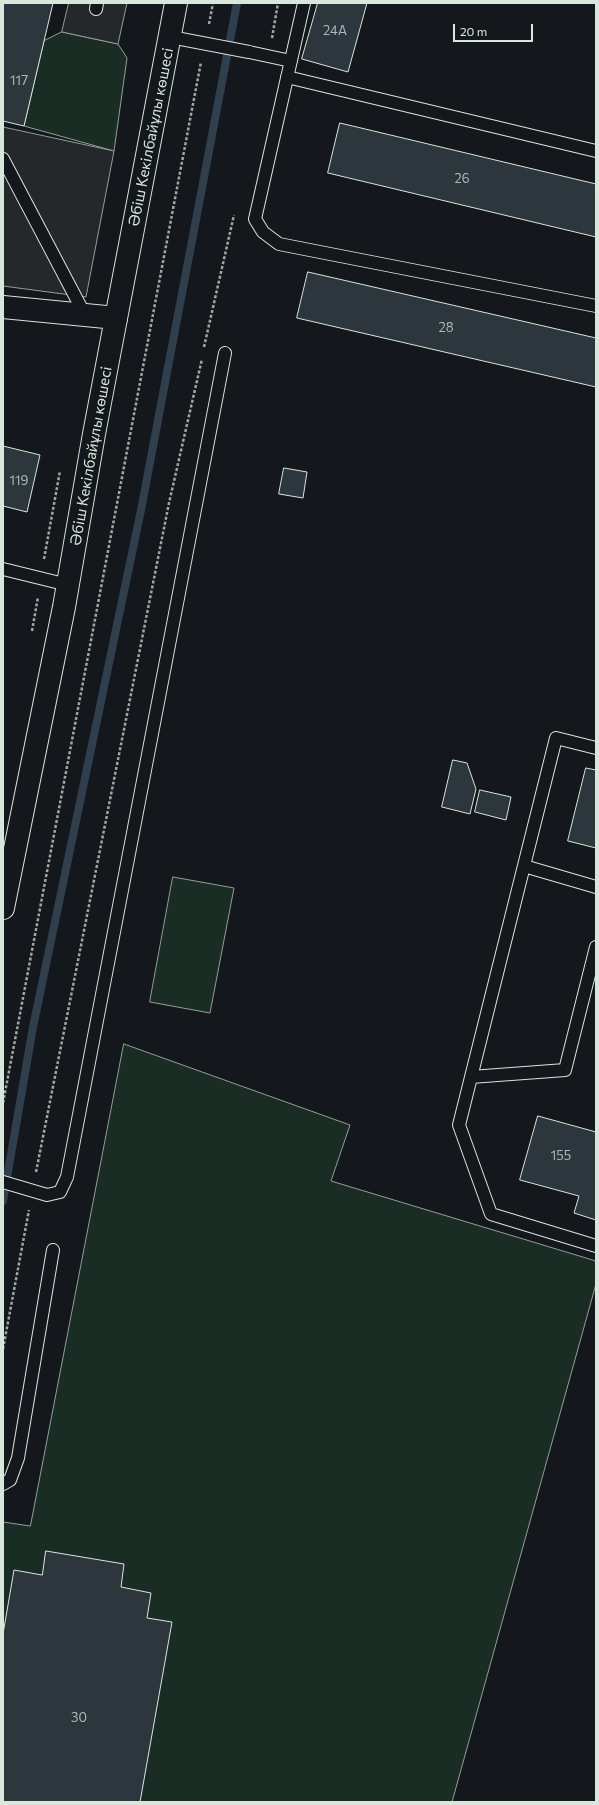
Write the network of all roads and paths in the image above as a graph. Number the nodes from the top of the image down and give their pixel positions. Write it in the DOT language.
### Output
graph roads {
  1 [pos="176,3"];
  2 [pos="213,3"];
  3 [pos="278,3"];
  4 [pos="304,3"];
  5 [pos="175,38"];
  6 [pos="205,43"];
  7 [pos="269,56"];
  8 [pos="291,61"];
  9 [pos="287,77"];
  10 [pos="596,151"];
  11 [pos="3,158"];
  12 [pos="235,210"];
  13 [pos="596,306"];
  14 [pos="3,307"];
  15 [pos="84,315"];
  16 [pos="116,318"];
  17 [pos="204,349"];
  18 [pos="225,353"];
  19 [pos="202,357"];
  20 [pos="3,569"];
  21 [pos="68,585"];
  22 [pos="596,748"];
  23 [pos="524,866"];
  24 [pos="6,879"];
  25 [pos="596,887"];
  26 [pos="3,908"];
  27 [pos="596,947"];
  28 [pos="471,1077"];
  29 [pos="3,1103"];
  30 [pos="3,1182"];
  31 [pos="28,1189"];
  32 [pos="596,1246"];
  33 [pos="53,1250"];
  34 [pos="3,1349"];
  35 [pos="3,1484"];
  1 -- 5 [label="street, Әбіш Кекілбайұлы көшесі"];
  2 -- 6 [label="path"];
  3 -- 7 [label="path"];
  4 -- 8 [label="lane"];
  5 -- 6 [label="lane, bridge"];
  5 -- 16 [label="street, Әбіш Кекілбайұлы көшесі"];
  6 -- 7 [label="lane, bridge"];
  6 -- 29 [label="path"];
  7 -- 8 [label="lane"];
  8 -- 9 [label="lane"];
  9 -- 10 [label="lane"];
  9 -- 13 [label="lane"];
  11 -- 15 [label="lane"];
  12 -- 17 [label="path"];
  14 -- 15 [label="street"];
  15 -- 16 [label="street"];
  16 -- 21 [label="street, Әбіш Кекілбайұлы көшесі"];
  18 -- 31 [label="lane"];
  19 -- 31 [label="path"];
  20 -- 21 [label="lane"];
  21 -- 24 [label="street, Әбіш Кекілбайұлы көшесі"];
  22 -- 23 [label="lane"];
  23 -- 25 [label="lane"];
  23 -- 28 [label="lane"];
  24 -- 26 [label="street, Әбіш Кекілбайұлы көшесі"];
  27 -- 28 [label="lane"];
  28 -- 32 [label="lane"];
  30 -- 31 [label="lane"];
  31 -- 34 [label="path"];
  33 -- 35 [label="lane"];
}
